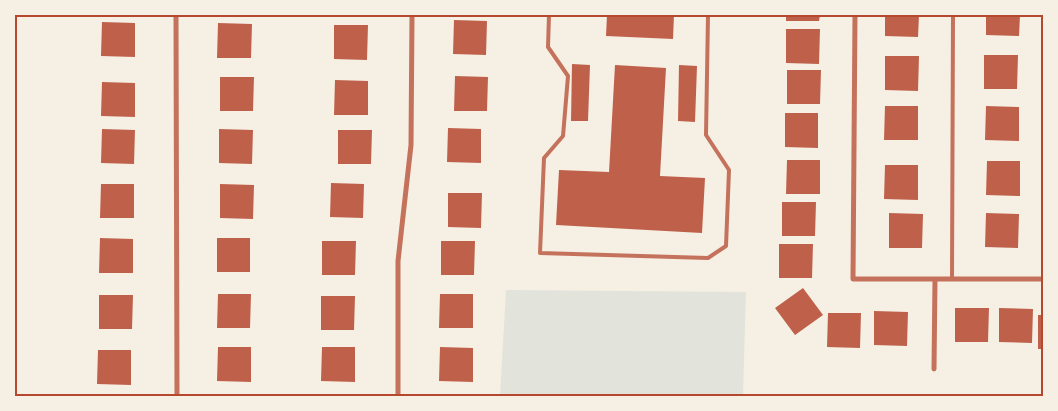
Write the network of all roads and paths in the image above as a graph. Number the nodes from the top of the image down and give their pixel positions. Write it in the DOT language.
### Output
graph roads {
  1 [pos="176,15"];
  2 [pos="412,15"];
  3 [pos="549,15"];
  4 [pos="708,15"];
  5 [pos="855,15"];
  6 [pos="953,15"];
  7 [pos="1043,278"];
  8 [pos="935,279"];
  9 [pos="952,279"];
  10 [pos="934,369"];
  11 [pos="177,396"];
  12 [pos="398,396"];
  1 -- 11 [label="street"];
  2 -- 12 [label="street"];
  3 -- 4 [label="lane"];
  5 -- 8 [label="street"];
  6 -- 9 [label="lane"];
  7 -- 9 [label="street"];
  8 -- 9 [label="street"];
  8 -- 10 [label="street"];
}
